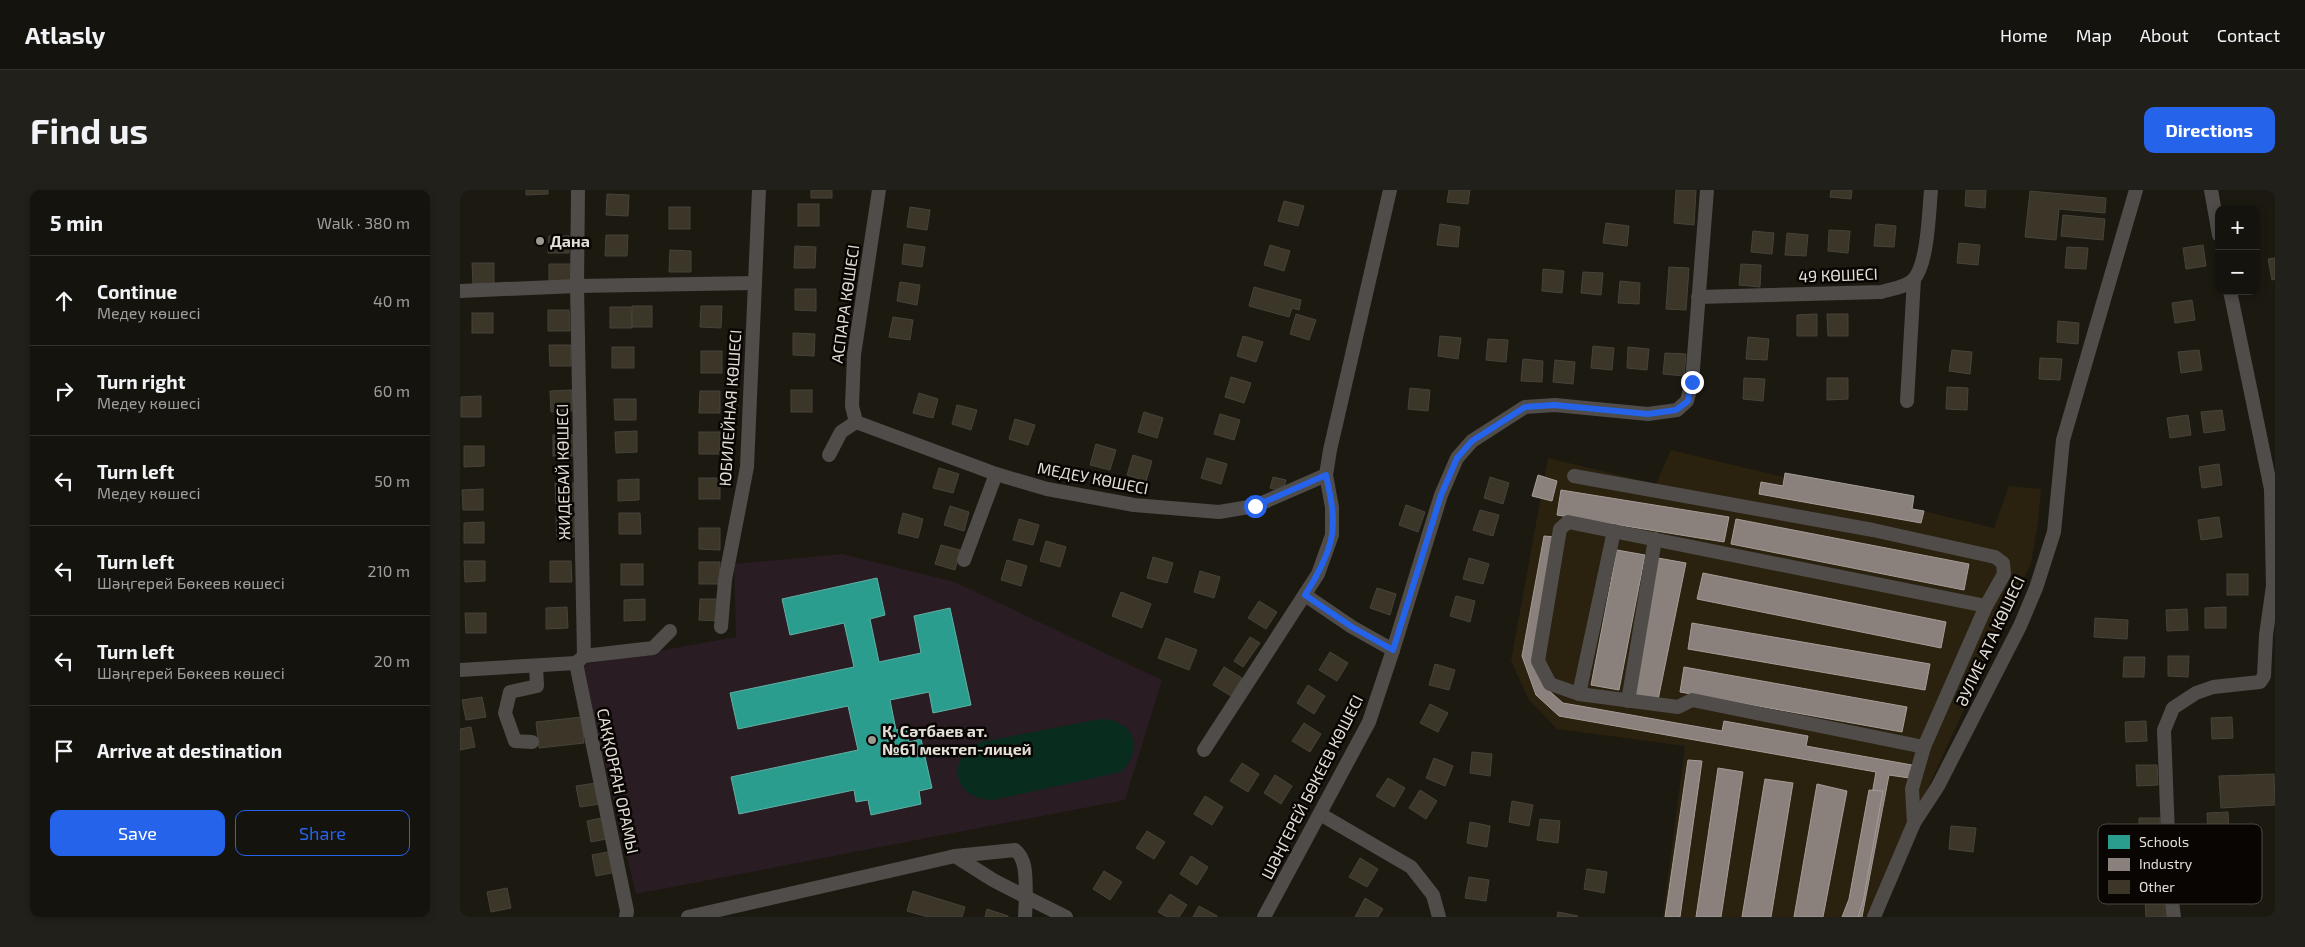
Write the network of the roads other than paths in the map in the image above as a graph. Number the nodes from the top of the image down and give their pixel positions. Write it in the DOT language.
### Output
graph roads {
  1 [pos="578,190"];
  2 [pos="760,190"];
  3 [pos="879,190"];
  4 [pos="1390,190"];
  5 [pos="1707,190"];
  6 [pos="1931,190"];
  7 [pos="2136,190"];
  8 [pos="2211,190"];
  9 [pos="2215,213"];
  10 [pos="1914,279"];
  11 [pos="755,283"];
  12 [pos="577,286"];
  13 [pos="460,292"];
  14 [pos="2231,295"];
  15 [pos="1698,297"];
  16 [pos="1907,401"];
  17 [pos="856,422"];
  18 [pos="829,455"];
  19 [pos="996,474"];
  20 [pos="1326,475"];
  21 [pos="1574,476"];
  22 [pos="1614,531"];
  23 [pos="1655,539"];
  24 [pos="964,560"];
  25 [pos="1305,595"];
  26 [pos="1986,606"];
  27 [pos="721,627"];
  28 [pos="670,631"];
  29 [pos="1393,650"];
  30 [pos="580,660"];
  31 [pos="536,666"];
  32 [pos="460,670"];
  33 [pos="2270,678"];
  34 [pos="1579,694"];
  35 [pos="1628,700"];
  36 [pos="532,742"];
  37 [pos="1924,747"];
  38 [pos="1204,750"];
  39 [pos="1320,814"];
  40 [pos="1914,823"];
  41 [pos="2168,824"];
  42 [pos="955,856"];
  43 [pos="1026,897"];
  44 [pos="748,903"];
  45 [pos="2172,904"];
  46 [pos="626,917"];
  47 [pos="688,917"];
  48 [pos="744,917"];
  49 [pos="1026,917"];
  50 [pos="1066,917"];
  51 [pos="1264,917"];
  52 [pos="1439,917"];
  53 [pos="1874,917"];
  54 [pos="2174,917"];
  1 -- 12 [label="street, ЖИДЕБАЙ КӨШЕСІ"];
  2 -- 11 [label="street, ЮБИЛЕЙНАЯ КӨШЕСІ"];
  3 -- 17 [label="street, АСПАРА КӨШЕСІ"];
  4 -- 20 [label="street"];
  5 -- 15 [label="street, ШӘҢГЕРЕЙ БӨКЕЕВ КӨШЕСІ"];
  6 -- 10 [label="street"];
  7 -- 40 [label="street, ӘУЛИЕ АТА КӨШЕСІ"];
  8 -- 9 [label="street"];
  10 -- 15 [label="street, 49 КӨШЕСІ"];
  10 -- 16 [label="street"];
  11 -- 12 [label="street"];
  11 -- 27 [label="street, ЮБИЛЕЙНАЯ КӨШЕСІ"];
  12 -- 13 [label="street"];
  12 -- 30 [label="street, ЖИДЕБАЙ КӨШЕСІ"];
  14 -- 33 [label="street"];
  15 -- 29 [label="street, ШӘҢГЕРЕЙ БӨКЕЕВ КӨШЕСІ"];
  17 -- 18 [label="street"];
  17 -- 19 [label="street, МЕДЕУ КӨШЕСІ"];
  19 -- 20 [label="street, МЕДЕУ КӨШЕСІ"];
  19 -- 24 [label="street"];
  20 -- 25 [label="street"];
  21 -- 26 [label="street"];
  22 -- 23 [label="street"];
  22 -- 34 [label="street"];
  22 -- 34 [label="street"];
  23 -- 26 [label="street"];
  23 -- 35 [label="street"];
  25 -- 29 [label="street"];
  25 -- 38 [label="street"];
  26 -- 37 [label="street"];
  28 -- 30 [label="street"];
  29 -- 39 [label="street, ШӘҢГЕРЕЙ БӨКЕЕВ КӨШЕСІ"];
  30 -- 31 [label="street"];
  30 -- 46 [label="street, САҚҚОРҒАН ОРАМЫ"];
  31 -- 32 [label="street"];
  31 -- 36 [label="street"];
  33 -- 41 [label="street"];
  34 -- 35 [label="street"];
  35 -- 37 [label="street"];
  37 -- 40 [label="street"];
  39 -- 51 [label="street, ШӘҢГЕРЕЙ БӨКЕЕВ КӨШЕСІ"];
  39 -- 52 [label="street"];
  40 -- 53 [label="street, ӘУЛИЕ АТА КӨШЕСІ"];
  42 -- 43 [label="street"];
  42 -- 43 [label="street"];
  42 -- 44 [label="street"];
  43 -- 49 [label="street"];
  43 -- 50 [label="street"];
  44 -- 47 [label="street"];
  44 -- 48 [label="street"];
  45 -- 54 [label="street"];
}
